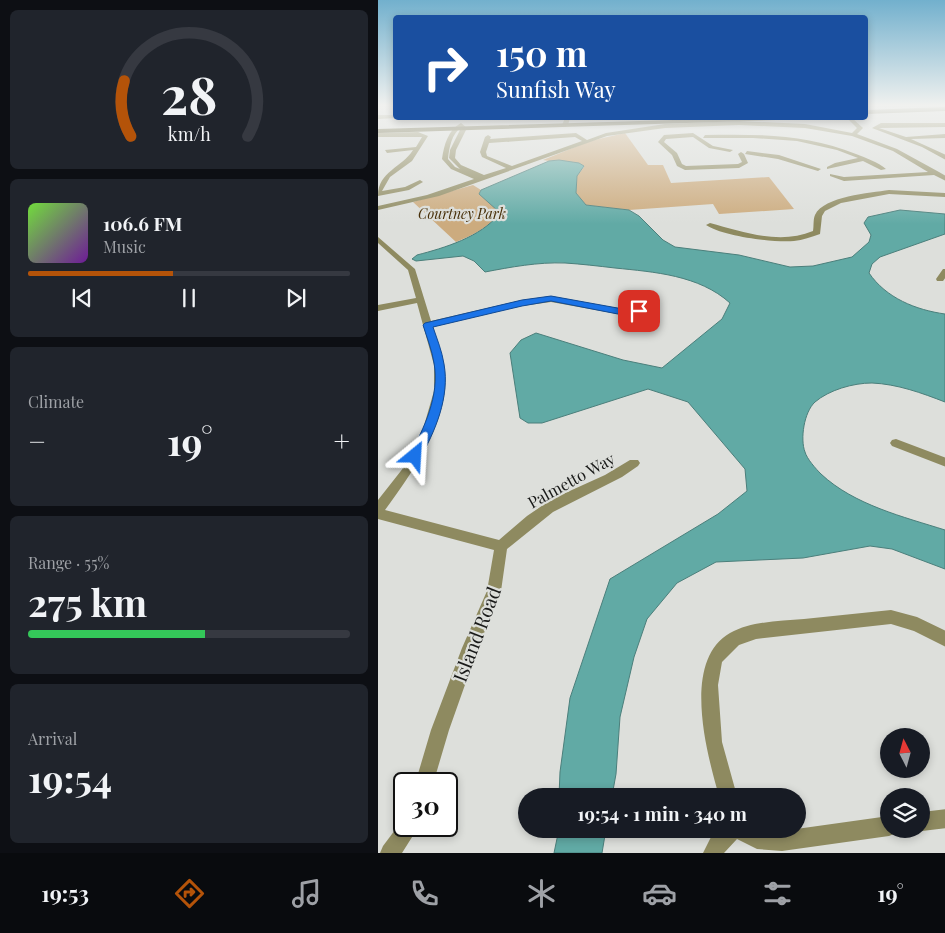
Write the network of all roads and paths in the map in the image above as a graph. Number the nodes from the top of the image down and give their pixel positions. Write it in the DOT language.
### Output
graph roads {
  1 [pos="420,145"];
  2 [pos="448,145"];
  3 [pos="486,145"];
  4 [pos="575,145"];
  5 [pos="664,145"];
  6 [pos="708,145"];
  7 [pos="830,145"];
  8 [pos="882,145"];
  9 [pos="919,145"];
  10 [pos="418,148"];
  11 [pos="730,150"];
  12 [pos="387,151"];
  13 [pos="946,151"];
  14 [pos="936,152"];
  15 [pos="744,153"];
  16 [pos="911,158"];
  17 [pos="946,158"];
  18 [pos="864,159"];
  19 [pos="512,168"];
  20 [pos="883,169"];
  21 [pos="827,173"];
  22 [pos="937,173"];
  23 [pos="484,179"];
  24 [pos="946,179"];
  25 [pos="420,182"];
  26 [pos="378,193"];
  27 [pos="946,195"];
  28 [pos="378,208"];
  29 [pos="710,226"];
  30 [pos="378,238"];
  31 [pos="946,271"];
  32 [pos="940,279"];
  33 [pos="420,300"];
  34 [pos="378,308"];
  35 [pos="639,311"];
  36 [pos="428,325"];
  37 [pos="896,443"];
  38 [pos="634,463"];
  39 [pos="946,463"];
  40 [pos="378,510"];
  41 [pos="378,514"];
  42 [pos="501,546"];
  43 [pos="941,637"];
  44 [pos="428,772"];
  45 [pos="726,788"];
  46 [pos="946,818"];
  47 [pos="930,820"];
  48 [pos="880,827"];
  49 [pos="401,837"];
  50 [pos="724,838"];
  51 [pos="757,838"];
  52 [pos="803,838"];
  53 [pos="806,838"];
  54 [pos="390,853"];
  55 [pos="713,853"];
  1 -- 10 [label="street"];
  2 -- 23 [label="street"];
  3 -- 19 [label="street"];
  4 -- 19 [label="street"];
  5 -- 15 [label="street"];
  6 -- 11 [label="street"];
  7 -- 18 [label="street"];
  8 -- 16 [label="street"];
  9 -- 14 [label="street"];
  10 -- 12 [label="street"];
  10 -- 26 [label="street"];
  11 -- 15 [label="street"];
  13 -- 14 [label="street"];
  14 -- 16 [label="street"];
  14 -- 17 [label="street"];
  15 -- 21 [label="street"];
  16 -- 22 [label="street"];
  18 -- 20 [label="street"];
  18 -- 21 [label="street"];
  19 -- 23 [label="street"];
  21 -- 22 [label="street"];
  22 -- 24 [label="street"];
  23 -- 28 [label="street"];
  25 -- 26 [label="street"];
  27 -- 29 [label="street"];
  30 -- 33 [label="street"];
  31 -- 32 [label="street"];
  33 -- 34 [label="street"];
  33 -- 36 [label="street"];
  35 -- 36 [label="street"];
  36 -- 40 [label="street"];
  37 -- 39 [label="street"];
  38 -- 42 [label="street, Palmetto Way"];
  41 -- 42 [label="street"];
  42 -- 44 [label="street, Island Road"];
  43 -- 45 [label="street"];
  46 -- 47 [label="street"];
  48 -- 53 [label="street"];
  49 -- 54 [label="street"];
  50 -- 55 [label="street"];
  51 -- 52 [label="street"];
}
